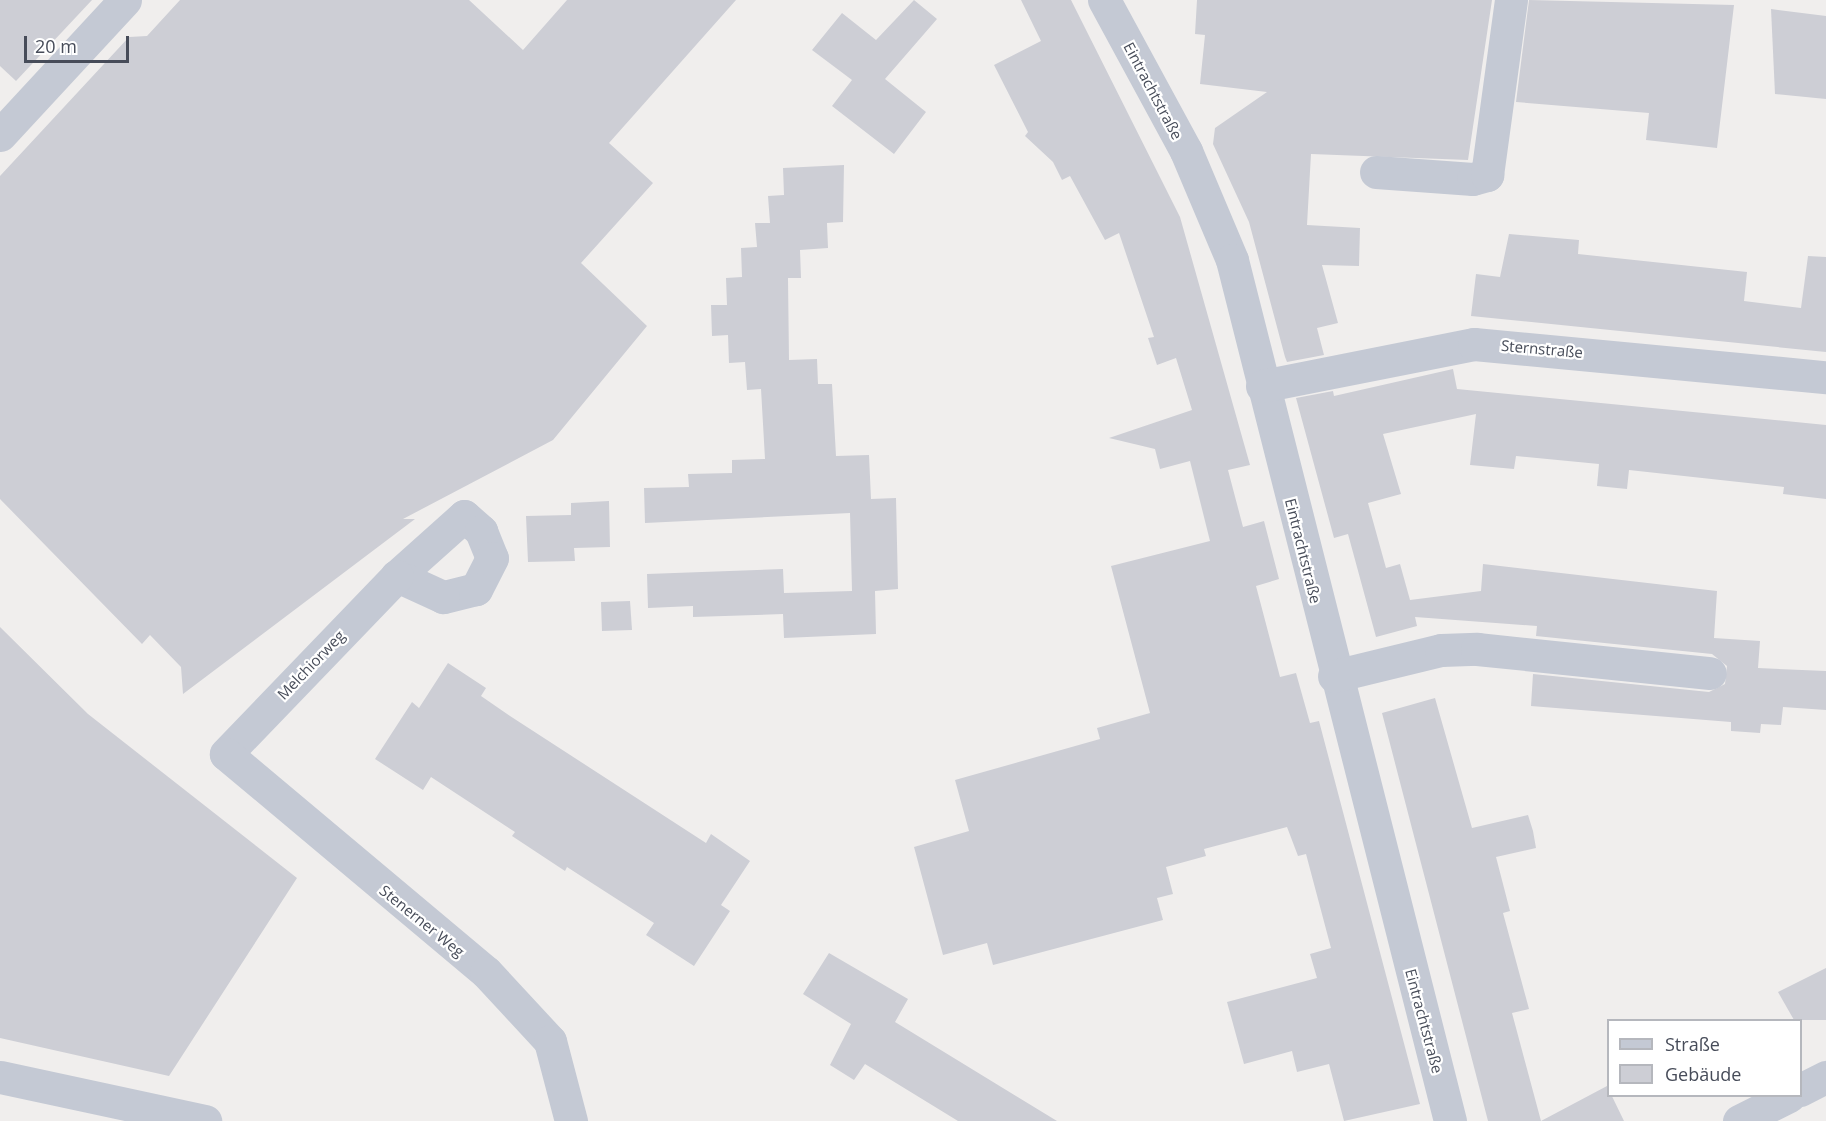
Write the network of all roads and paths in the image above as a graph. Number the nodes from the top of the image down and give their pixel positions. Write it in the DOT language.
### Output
graph roads {
  1 [pos="124,0"];
  2 [pos="1104,0"];
  3 [pos="1511,0"];
  4 [pos="0,135"];
  5 [pos="1376,172"];
  6 [pos="1826,377"];
  7 [pos="1262,386"];
  8 [pos="397,576"];
  9 [pos="1710,673"];
  10 [pos="1334,676"];
  11 [pos="226,754"];
  12 [pos="0,1077"];
  13 [pos="1826,1077"];
  14 [pos="1802,1089"];
  15 [pos="1785,1097"];
  16 [pos="205,1121"];
  17 [pos="571,1121"];
  18 [pos="1450,1121"];
  19 [pos="1739,1121"];
  1 -- 4 [label="street"];
  2 -- 7 [label="street, Eintrachtstraße"];
  3 -- 5 [label="street"];
  6 -- 7 [label="street, Sternstraße"];
  7 -- 10 [label="street, Eintrachtstraße"];
  8 -- 11 [label="street, Melchiorweg"];
  9 -- 10 [label="street"];
  10 -- 18 [label="street, Eintrachtstraße"];
  11 -- 17 [label="street, Stenerner Weg"];
  12 -- 16 [label="street"];
  13 -- 14 [label="street"];
  15 -- 19 [label="street"];
}
